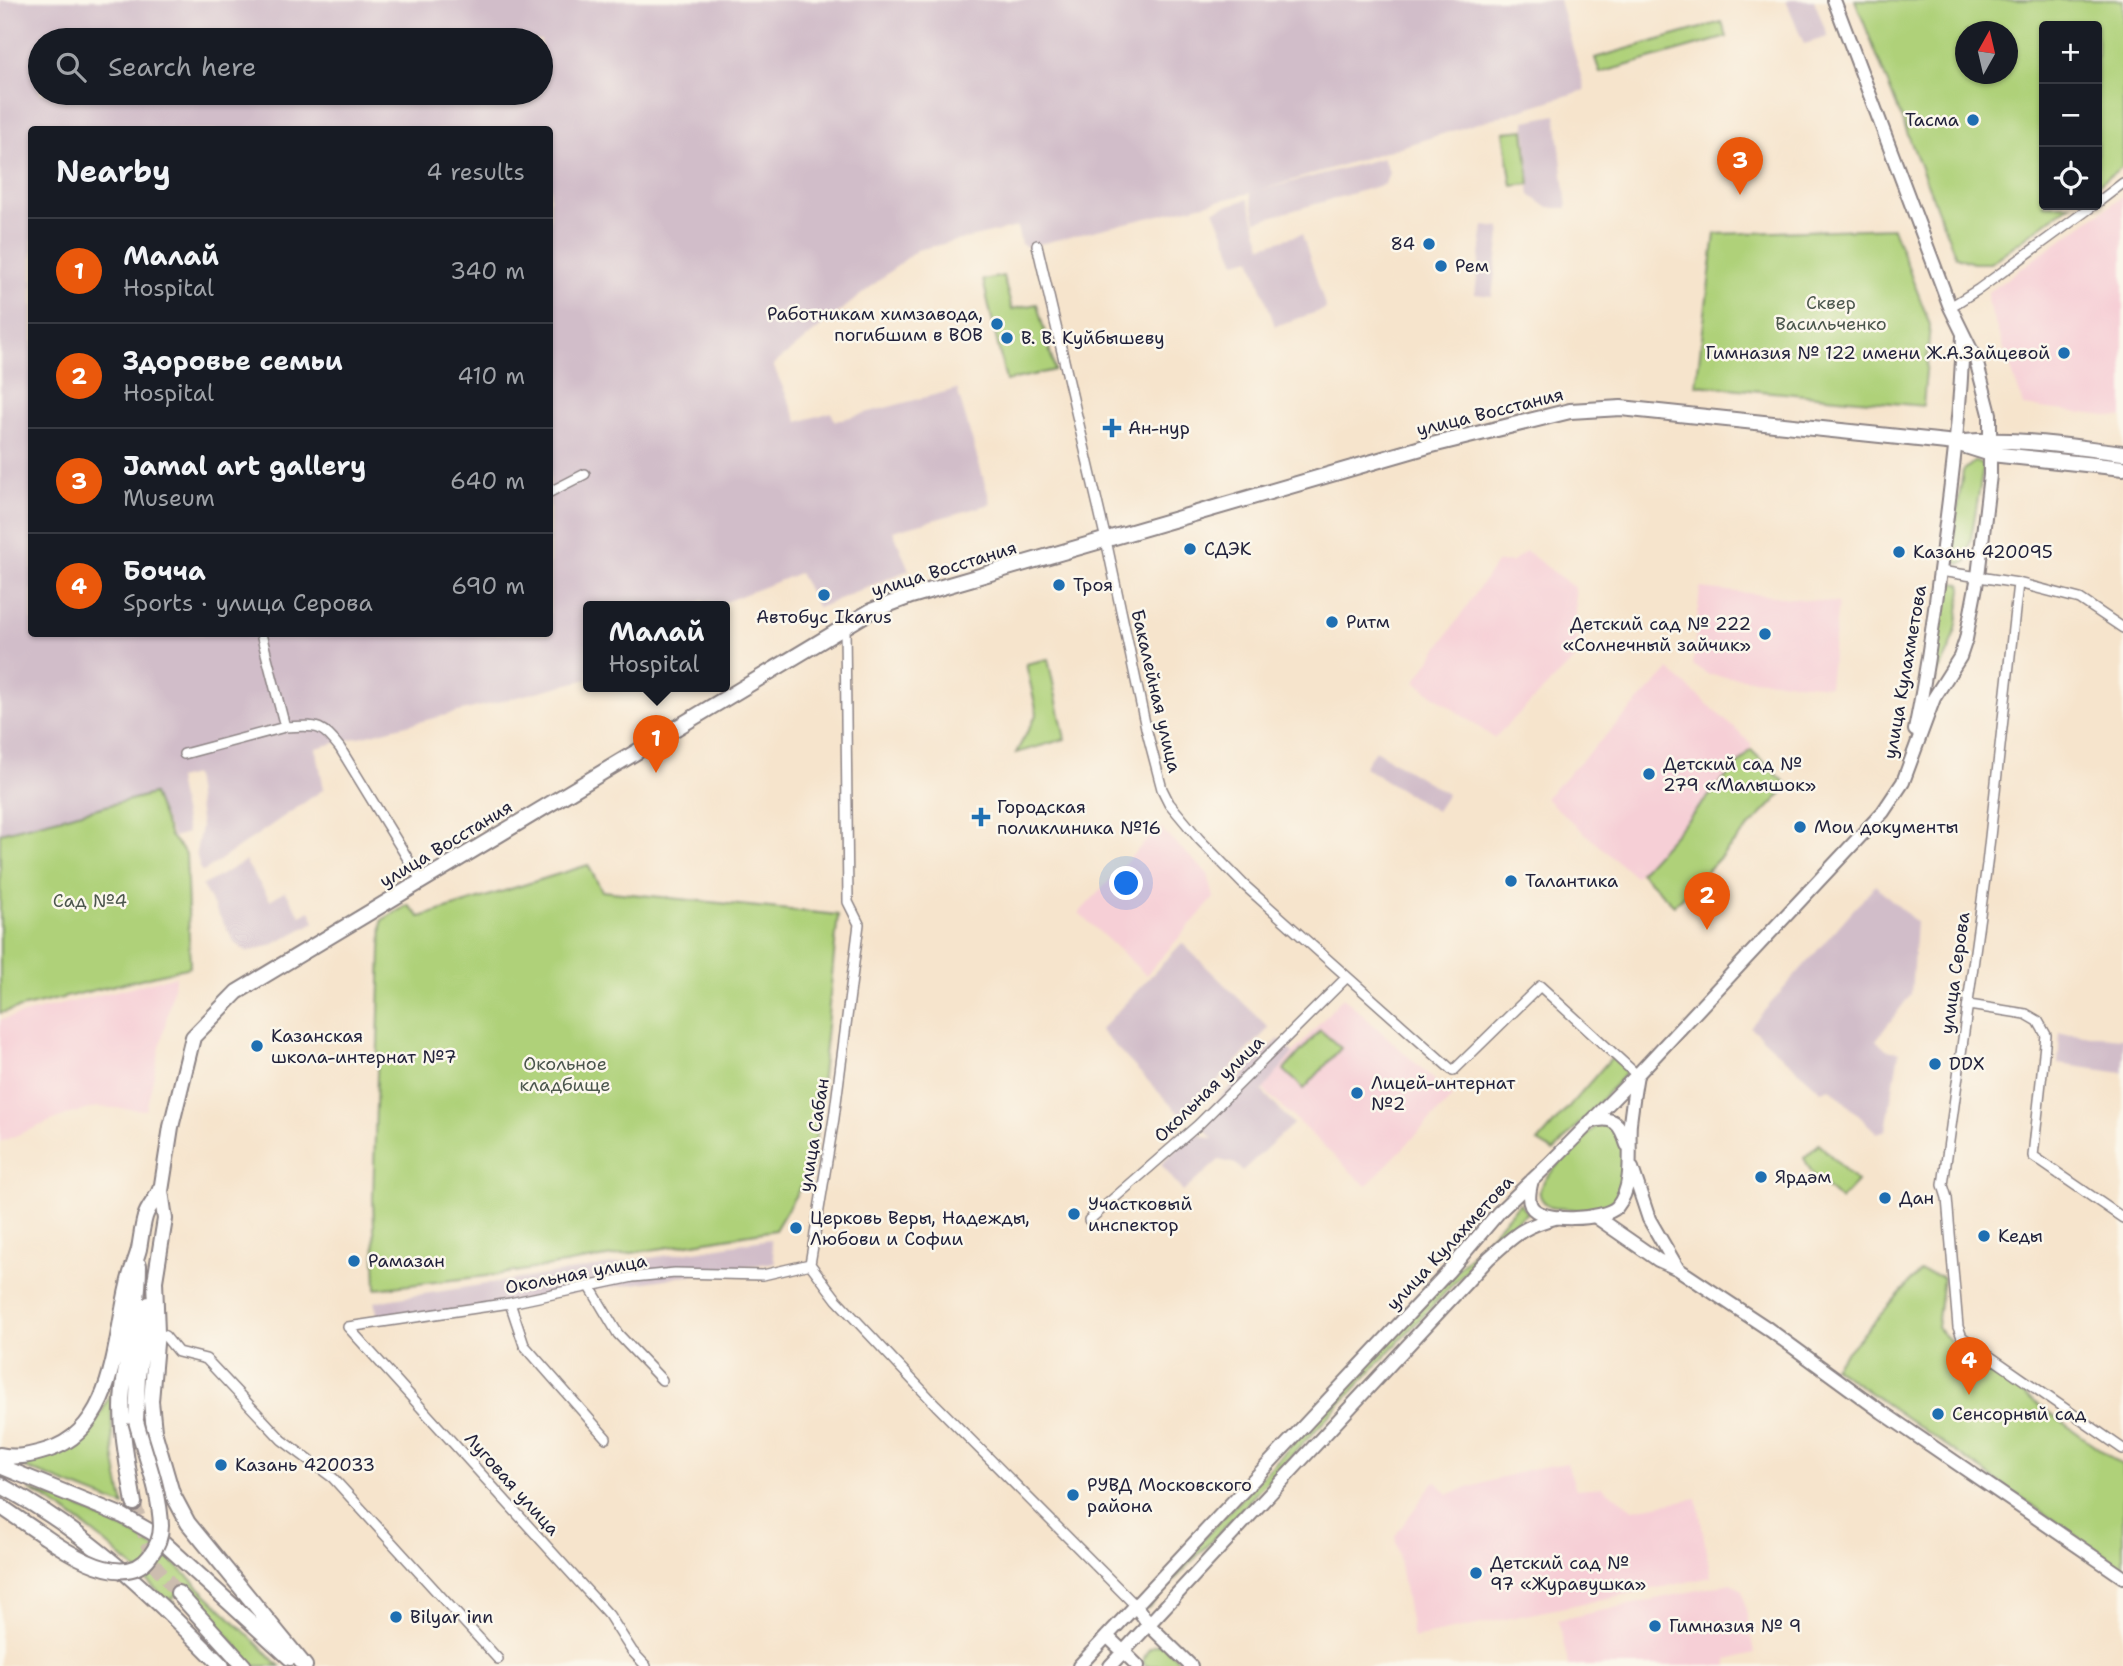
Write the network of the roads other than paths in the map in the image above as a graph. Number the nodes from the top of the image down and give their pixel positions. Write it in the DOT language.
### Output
graph roads {
  1 [pos="1834,0"];
  2 [pos="2123,183"];
  3 [pos="2102,199"];
  4 [pos="2087,210"];
  5 [pos="1037,245"];
  6 [pos="1950,306"];
  7 [pos="1963,332"];
  8 [pos="1956,443"];
  9 [pos="1990,447"];
  10 [pos="2123,453"];
  11 [pos="2123,468"];
  12 [pos="585,474"];
  13 [pos="553,490"];
  14 [pos="1106,540"];
  15 [pos="1940,571"];
  16 [pos="1978,576"];
  17 [pos="2018,583"];
  18 [pos="845,626"];
  19 [pos="2123,628"];
  20 [pos="262,637"];
  21 [pos="285,727"];
  22 [pos="184,754"];
  23 [pos="1903,782"];
  24 [pos="422,881"];
  25 [pos="1347,977"];
  26 [pos="1969,1005"];
  27 [pos="1637,1075"];
  28 [pos="1590,1122"];
  29 [pos="1630,1155"];
  30 [pos="1532,1180"];
  31 [pos="162,1181"];
  32 [pos="1559,1217"];
  33 [pos="1596,1217"];
  34 [pos="2123,1218"];
  35 [pos="1089,1220"];
  36 [pos="138,1250"];
  37 [pos="810,1264"];
  38 [pos="1678,1269"];
  39 [pos="155,1281"];
  40 [pos="590,1287"];
  41 [pos="510,1303"];
  42 [pos="348,1327"];
  43 [pos="157,1332"];
  44 [pos="662,1380"];
  45 [pos="606,1438"];
  46 [pos="2123,1449"];
  47 [pos="0,1455"];
  48 [pos="0,1466"];
  49 [pos="0,1485"];
  50 [pos="134,1503"];
  51 [pos="0,1506"];
  52 [pos="2123,1577"];
  53 [pos="178,1593"];
  54 [pos="1136,1606"];
  55 [pos="1149,1625"];
  56 [pos="1107,1636"];
  57 [pos="1124,1652"];
  58 [pos="498,1659"];
  59 [pos="222,1666"];
  60 [pos="244,1666"];
  61 [pos="299,1666"];
  62 [pos="304,1666"];
  63 [pos="646,1666"];
  64 [pos="1079,1666"];
  65 [pos="1110,1666"];
  66 [pos="1138,1666"];
  67 [pos="1191,1666"];
  1 -- 6 [label="main road, улица Кулахметова"];
  2 -- 3 [label="street"];
  4 -- 6 [label="street"];
  5 -- 14 [label="street, Бакалейная улица"];
  6 -- 7 [label="main road, улица Кулахметова"];
  7 -- 8 [label="main road, улица Кулахметова"];
  7 -- 9 [label="main road, улица Кулахметова"];
  8 -- 9 [label="main road, улица Восстания"];
  8 -- 14 [label="main road, улица Восстания"];
  8 -- 15 [label="main road, улица Кулахметова"];
  9 -- 10 [label="main road, улица Восстания"];
  9 -- 11 [label="main road, улица Восстания"];
  9 -- 16 [label="main road, улица Кулахметова"];
  12 -- 13 [label="street"];
  14 -- 18 [label="main road, улица Восстания"];
  14 -- 25 [label="street, Бакалейная улица"];
  15 -- 16 [label="street"];
  15 -- 23 [label="main road, улица Кулахметова"];
  16 -- 17 [label="street"];
  16 -- 23 [label="main road, улица Кулахметова"];
  17 -- 19 [label="street"];
  17 -- 26 [label="street, улица Серова"];
  18 -- 24 [label="main road, улица Восстания"];
  18 -- 37 [label="street, улица Сабан"];
  20 -- 21 [label="street"];
  21 -- 22 [label="street"];
  21 -- 24 [label="street"];
  23 -- 27 [label="main road, улица Кулахметова"];
  24 -- 31 [label="main road, улица Восстания"];
  25 -- 27 [label="street, Бакалейная улица"];
  25 -- 35 [label="street, Окольная улица"];
  26 -- 34 [label="street"];
  26 -- 46 [label="street, улица Серова"];
  27 -- 28 [label="main road, улица Кулахметова"];
  27 -- 29 [label="main road"];
  28 -- 29 [label="main road"];
  28 -- 30 [label="main road, улица Кулахметова"];
  29 -- 33 [label="main road"];
  29 -- 38 [label="main road"];
  30 -- 32 [label="main road"];
  30 -- 54 [label="main road, улица Кулахметова"];
  31 -- 36 [label="main road, улица Восстания"];
  31 -- 39 [label="main road, улица Восстания"];
  32 -- 33 [label="main road"];
  32 -- 55 [label="main road"];
  33 -- 38 [label="main road"];
  36 -- 47 [label="main road"];
  36 -- 50 [label="main road"];
  37 -- 40 [label="street, Окольная улица"];
  37 -- 54 [label="street"];
  38 -- 52 [label="main road"];
  39 -- 43 [label="main road, улица Восстания"];
  39 -- 51 [label="main road, bridge"];
  40 -- 41 [label="street, Окольная улица"];
  40 -- 44 [label="street"];
  41 -- 42 [label="street, Окольная улица"];
  41 -- 45 [label="street"];
  42 -- 63 [label="street, Луговая улица"];
  43 -- 58 [label="street"];
  43 -- 62 [label="main road, улица Восстания"];
  48 -- 61 [label="main road"];
  49 -- 59 [label="main road"];
  53 -- 60 [label="main road"];
  54 -- 55 [label="main road"];
  54 -- 56 [label="main road, улица Кулахметова"];
  55 -- 57 [label="main road"];
  55 -- 67 [label="main road"];
  56 -- 57 [label="main road"];
  56 -- 64 [label="main road, улица Кулахметова"];
  57 -- 65 [label="main road"];
  57 -- 66 [label="main road"];
}
